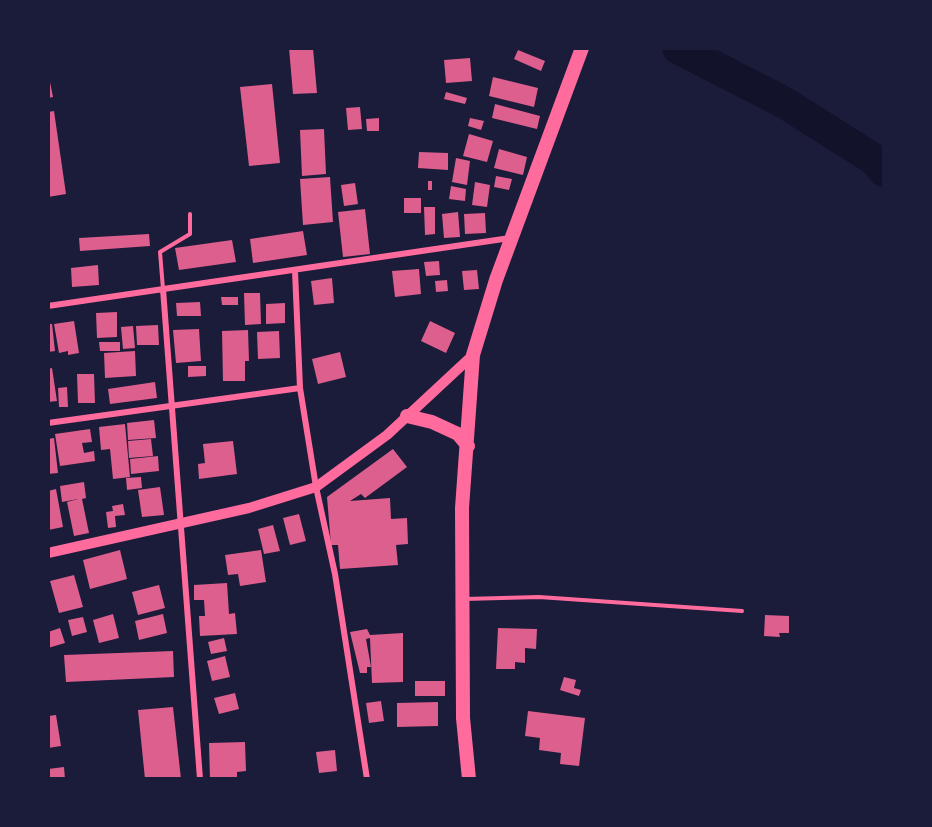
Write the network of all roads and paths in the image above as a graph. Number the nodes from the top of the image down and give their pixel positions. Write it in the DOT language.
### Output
graph roads {
  1 [pos="582,48"];
  2 [pos="190,214"];
  3 [pos="512,237"];
  4 [pos="295,271"];
  5 [pos="163,289"];
  6 [pos="48,306"];
  7 [pos="473,355"];
  8 [pos="300,388"];
  9 [pos="173,407"];
  10 [pos="407,416"];
  11 [pos="48,423"];
  12 [pos="468,446"];
  13 [pos="316,487"];
  14 [pos="181,524"];
  15 [pos="48,553"];
  16 [pos="463,599"];
  17 [pos="742,611"];
  18 [pos="200,779"];
  19 [pos="367,779"];
  20 [pos="469,779"];
  1 -- 3 [label="main road"];
  2 -- 5 [label="lane"];
  3 -- 4 [label="street"];
  3 -- 7 [label="main road"];
  4 -- 5 [label="street"];
  4 -- 8 [label="street"];
  5 -- 6 [label="street"];
  5 -- 9 [label="street"];
  7 -- 10 [label="street"];
  7 -- 12 [label="main road"];
  8 -- 9 [label="street"];
  8 -- 13 [label="street"];
  9 -- 11 [label="street"];
  9 -- 14 [label="street"];
  10 -- 12 [label="main road"];
  10 -- 13 [label="street"];
  12 -- 16 [label="main road"];
  13 -- 14 [label="street"];
  13 -- 19 [label="street"];
  14 -- 15 [label="street"];
  14 -- 18 [label="street"];
  16 -- 17 [label="lane"];
  16 -- 20 [label="main road"];
}
